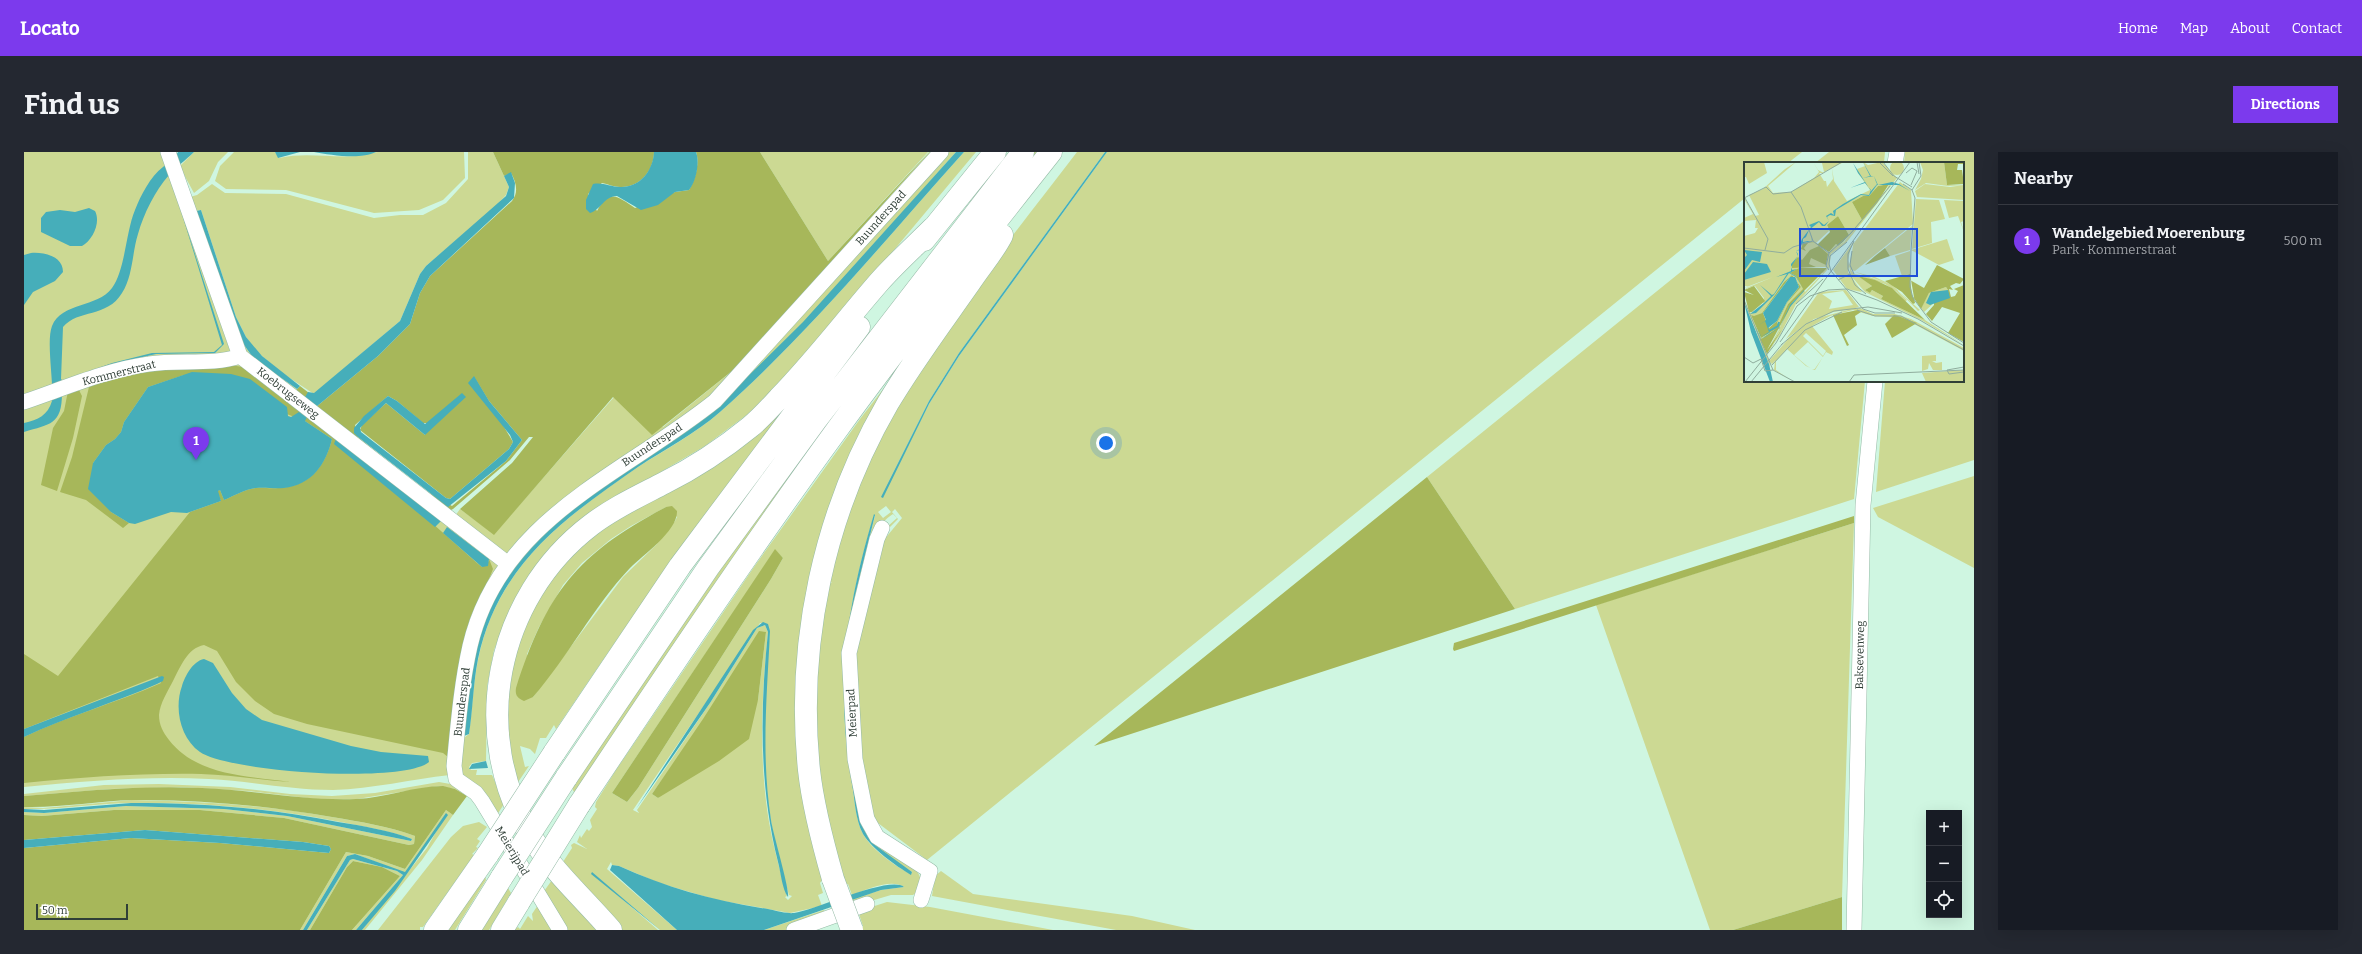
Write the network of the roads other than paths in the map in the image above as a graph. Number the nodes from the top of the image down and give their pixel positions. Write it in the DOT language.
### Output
graph roads {
  1 [pos="941,152"];
  2 [pos="995,152"];
  3 [pos="1023,152"];
  4 [pos="1051,152"];
  5 [pos="169,156"];
  6 [pos="1019,193"];
  7 [pos="933,228"];
  8 [pos="240,356"];
  9 [pos="1875,382"];
  10 [pos="24,402"];
  11 [pos="882,528"];
  12 [pos="507,562"];
  13 [pos="456,779"];
  14 [pos="921,900"];
  15 [pos="867,904"];
  16 [pos="435,930"];
  17 [pos="469,930"];
  18 [pos="502,930"];
  19 [pos="560,930"];
  20 [pos="611,930"];
  21 [pos="794,930"];
  22 [pos="852,930"];
  23 [pos="1854,930"];
  1 -- 12 [label="street, Buunderspad"];
  2 -- 7 [label="highway"];
  3 -- 17 [label="highway, bridge"];
  4 -- 6 [label="highway"];
  5 -- 8 [label="street"];
  6 -- 18 [label="highway, bridge"];
  6 -- 22 [label="highway, bridge"];
  7 -- 16 [label="highway, bridge"];
  7 -- 20 [label="highway"];
  8 -- 10 [label="street, Kommerstraat"];
  8 -- 12 [label="street, Koebrugseweg"];
  9 -- 23 [label="street, Baksevenweg"];
  11 -- 14 [label="street, Meierpad"];
  12 -- 13 [label="street, Buunderspad"];
  13 -- 19 [label="street, Meierijpad"];
  15 -- 21 [label="street"];
}
